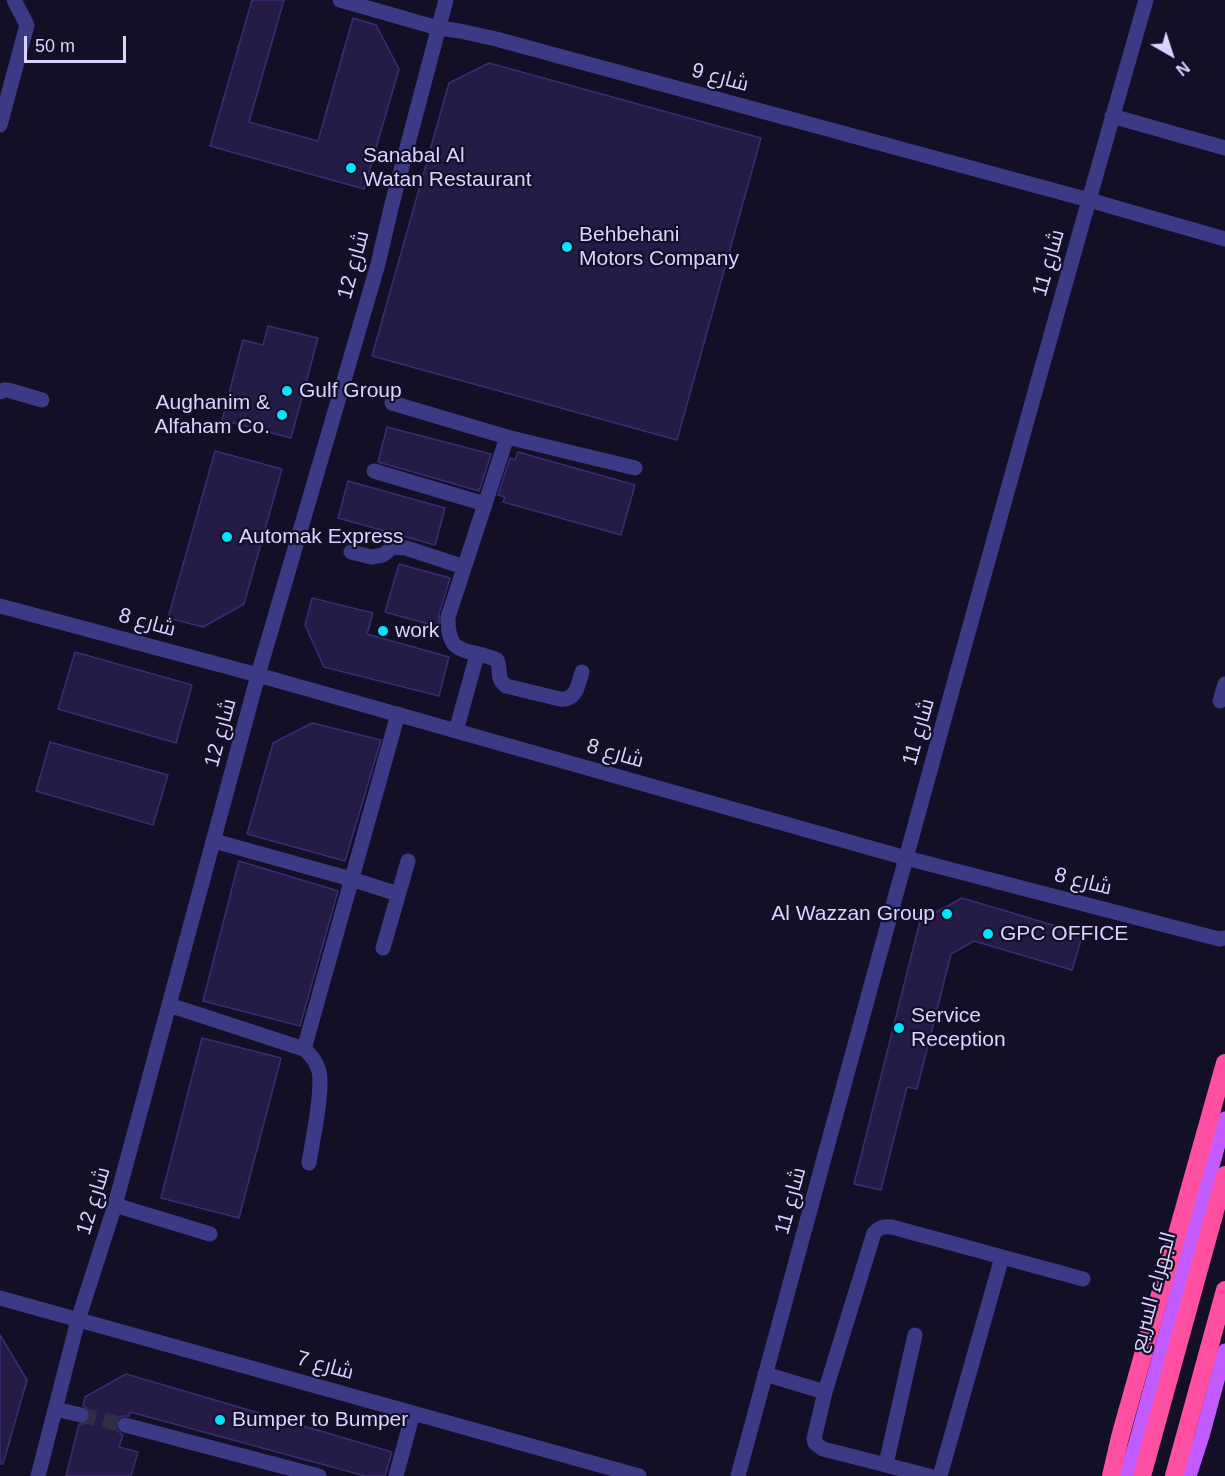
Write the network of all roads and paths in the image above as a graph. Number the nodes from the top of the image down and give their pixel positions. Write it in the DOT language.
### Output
graph roads {
  1 [pos="14,0"];
  2 [pos="340,0"];
  3 [pos="446,0"];
  4 [pos="1146,0"];
  5 [pos="438,28"];
  6 [pos="1112,116"];
  7 [pos="0,125"];
  8 [pos="1225,148"];
  9 [pos="1089,200"];
  10 [pos="1225,239"];
  11 [pos="0,392"];
  12 [pos="42,399"];
  13 [pos="392,403"];
  14 [pos="507,437"];
  15 [pos="635,468"];
  16 [pos="374,471"];
  17 [pos="485,504"];
  18 [pos="351,552"];
  19 [pos="464,567"];
  20 [pos="0,606"];
  21 [pos="477,655"];
  22 [pos="582,672"];
  23 [pos="258,675"];
  24 [pos="1225,684"];
  25 [pos="1220,701"];
  26 [pos="398,714"];
  27 [pos="456,731"];
  28 [pos="214,841"];
  29 [pos="906,858"];
  30 [pos="408,861"];
  31 [pos="351,879"];
  32 [pos="398,894"];
  33 [pos="1223,941"];
  34 [pos="383,948"];
  35 [pos="169,1005"];
  36 [pos="304,1049"];
  37 [pos="1225,1063"];
  38 [pos="1225,1119"];
  39 [pos="309,1163"];
  40 [pos="1225,1175"];
  41 [pos="115,1206"];
  42 [pos="210,1234"];
  43 [pos="1002,1257"];
  44 [pos="1083,1279"];
  45 [pos="1225,1290"];
  46 [pos="0,1298"];
  47 [pos="78,1320"];
  48 [pos="915,1335"];
  49 [pos="1225,1351"];
  50 [pos="765,1374"];
  51 [pos="825,1392"];
  52 [pos="56,1409"];
  53 [pos="413,1413"];
  54 [pos="81,1414"];
  55 [pos="126,1425"];
  56 [pos="886,1464"];
  57 [pos="38,1476"];
  58 [pos="319,1476"];
  59 [pos="396,1476"];
  60 [pos="639,1476"];
  61 [pos="738,1476"];
  62 [pos="929,1476"];
  63 [pos="940,1476"];
  64 [pos="1111,1476"];
  65 [pos="1127,1476"];
  66 [pos="1142,1476"];
  67 [pos="1174,1476"];
  68 [pos="1189,1476"];
  1 -- 7 [label="street"];
  2 -- 5 [label="street, شارع 9"];
  3 -- 5 [label="street, شارع 12"];
  4 -- 6 [label="street, شارع 11"];
  5 -- 9 [label="street, شارع 9"];
  5 -- 23 [label="street, شارع 12"];
  6 -- 8 [label="street"];
  6 -- 9 [label="street, شارع 11"];
  9 -- 10 [label="street, شارع 9"];
  9 -- 29 [label="street, شارع 11"];
  11 -- 12 [label="street"];
  13 -- 14 [label="street"];
  14 -- 15 [label="street"];
  14 -- 17 [label="street"];
  16 -- 17 [label="street"];
  17 -- 19 [label="street"];
  18 -- 19 [label="street"];
  19 -- 21 [label="street"];
  20 -- 23 [label="street, شارع 8"];
  21 -- 22 [label="street"];
  21 -- 27 [label="street"];
  23 -- 26 [label="street, شارع 8"];
  23 -- 28 [label="street, شارع 12"];
  24 -- 25 [label="street"];
  26 -- 27 [label="street, شارع 8"];
  26 -- 31 [label="street"];
  27 -- 29 [label="street, شارع 8"];
  28 -- 31 [label="street"];
  28 -- 35 [label="street, شارع 12"];
  29 -- 33 [label="street, شارع 8"];
  29 -- 50 [label="street, شارع 11"];
  30 -- 32 [label="street"];
  31 -- 32 [label="street"];
  31 -- 36 [label="street"];
  32 -- 34 [label="street"];
  35 -- 36 [label="street"];
  35 -- 41 [label="street, شارع 12"];
  36 -- 39 [label="street"];
  37 -- 64 [label="highway"];
  38 -- 65 [label="main road, الجهراء السريع"];
  40 -- 66 [label="highway, الجهراء السريع"];
  41 -- 42 [label="street"];
  41 -- 47 [label="street, شارع 12"];
  43 -- 44 [label="street"];
  43 -- 51 [label="street"];
  43 -- 63 [label="street"];
  45 -- 67 [label="highway"];
  46 -- 47 [label="street, شارع 7"];
  47 -- 52 [label="street, شارع 12"];
  47 -- 53 [label="street, شارع 7"];
  48 -- 56 [label="street"];
  49 -- 68 [label="main road"];
  50 -- 51 [label="street"];
  50 -- 61 [label="street, شارع 11"];
  51 -- 56 [label="street"];
  52 -- 54 [label="street"];
  52 -- 57 [label="street, شارع 12"];
  53 -- 59 [label="street"];
  53 -- 60 [label="street, شارع 7"];
  55 -- 58 [label="street"];
  56 -- 62 [label="street"];
}
